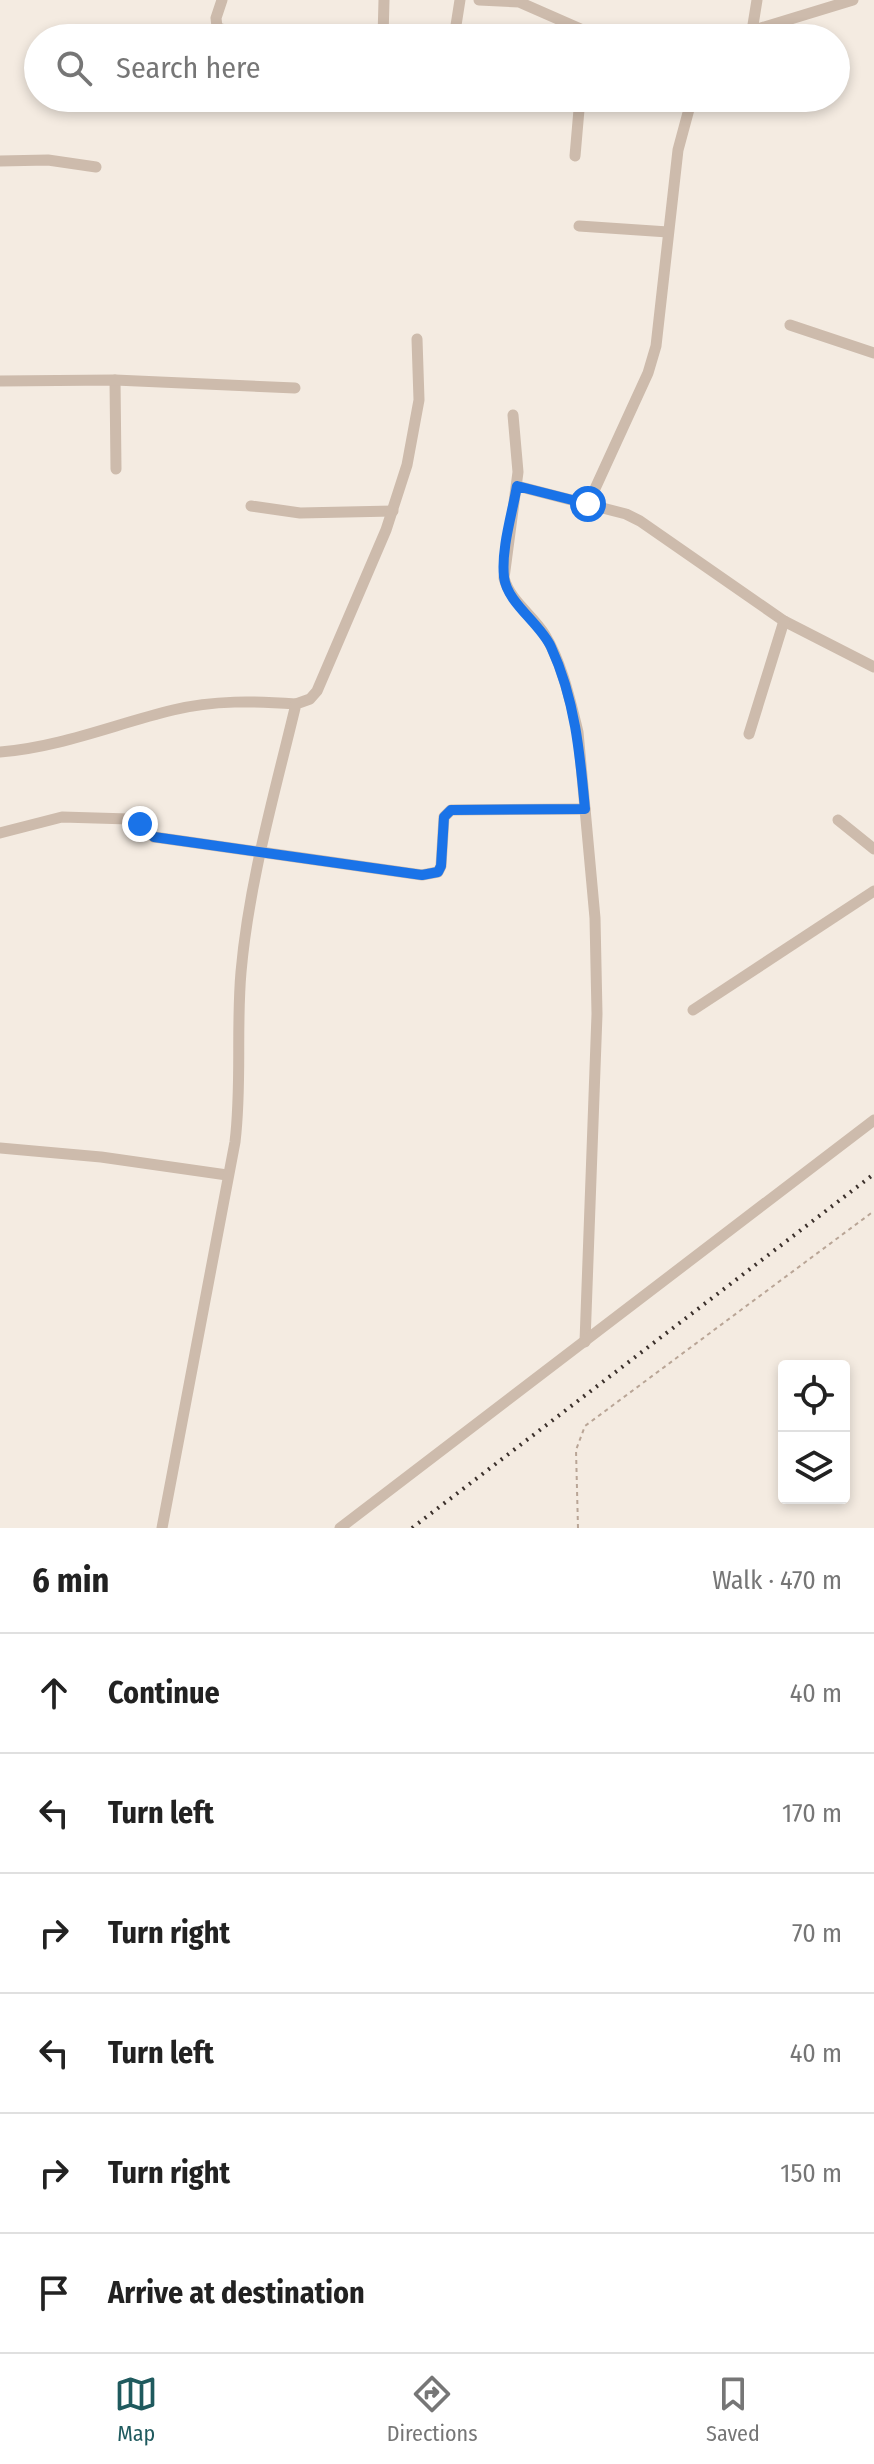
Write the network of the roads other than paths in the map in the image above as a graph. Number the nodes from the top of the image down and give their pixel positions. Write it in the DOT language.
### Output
graph roads {
  1 [pos="222,0"];
  2 [pos="384,0"];
  3 [pos="460,0"];
  4 [pos="479,0"];
  5 [pos="757,0"];
  6 [pos="853,0"];
  7 [pos="520,1"];
  8 [pos="217,24"];
  9 [pos="383,24"];
  10 [pos="456,24"];
  11 [pos="564,24"];
  12 [pos="753,24"];
  13 [pos="775,24"];
  14 [pos="579,112"];
  15 [pos="688,112"];
  16 [pos="575,156"];
  17 [pos="0,161"];
  18 [pos="96,167"];
  19 [pos="579,226"];
  20 [pos="668,232"];
  21 [pos="790,325"];
  22 [pos="417,339"];
  23 [pos="874,353"];
  24 [pos="115,380"];
  25 [pos="0,381"];
  26 [pos="295,388"];
  27 [pos="513,415"];
  28 [pos="116,469"];
  29 [pos="517,486"];
  30 [pos="588,504"];
  31 [pos="251,506"];
  32 [pos="393,511"];
  33 [pos="784,621"];
  34 [pos="874,667"];
  35 [pos="296,704"];
  36 [pos="749,734"];
  37 [pos="0,752"];
  38 [pos="585,809"];
  39 [pos="838,820"];
  40 [pos="0,833"];
  41 [pos="874,849"];
  42 [pos="260,854"];
  43 [pos="874,891"];
  44 [pos="693,1010"];
  45 [pos="874,1120"];
  46 [pos="0,1148"];
  47 [pos="227,1175"];
  48 [pos="585,1342"];
  49 [pos="162,1528"];
  50 [pos="340,1528"];
  1 -- 8 [label="street"];
  2 -- 9 [label="street"];
  3 -- 10 [label="street"];
  4 -- 7 [label="street"];
  5 -- 12 [label="street"];
  6 -- 13 [label="street"];
  7 -- 11 [label="street"];
  14 -- 16 [label="street"];
  15 -- 20 [label="street"];
  17 -- 18 [label="street"];
  19 -- 20 [label="street"];
  20 -- 30 [label="street"];
  21 -- 23 [label="street"];
  22 -- 32 [label="street"];
  24 -- 25 [label="street"];
  24 -- 26 [label="street"];
  24 -- 28 [label="street"];
  27 -- 29 [label="street"];
  29 -- 30 [label="street"];
  29 -- 38 [label="street"];
  30 -- 33 [label="street"];
  31 -- 32 [label="street"];
  32 -- 35 [label="street"];
  33 -- 34 [label="street"];
  33 -- 36 [label="street"];
  35 -- 37 [label="street"];
  35 -- 42 [label="street"];
  38 -- 42 [label="street"];
  38 -- 48 [label="street"];
  39 -- 41 [label="street"];
  40 -- 42 [label="street"];
  42 -- 47 [label="street"];
  43 -- 44 [label="street"];
  45 -- 48 [label="street"];
  46 -- 47 [label="street"];
  47 -- 49 [label="street"];
  48 -- 50 [label="street"];
}
